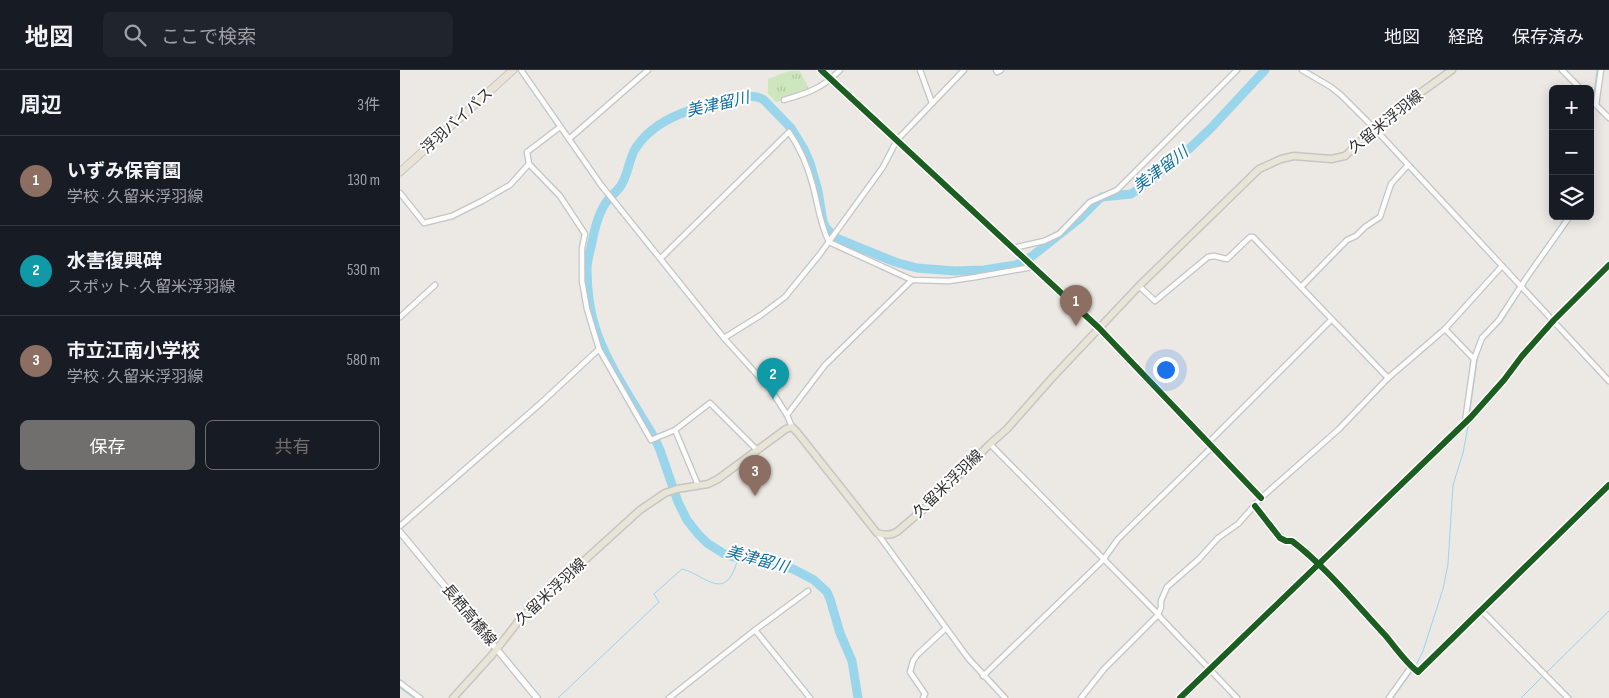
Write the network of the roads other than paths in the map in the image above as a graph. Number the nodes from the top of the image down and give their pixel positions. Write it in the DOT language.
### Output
graph roads {
  1 [pos="513,70"];
  2 [pos="521,70"];
  3 [pos="648,70"];
  4 [pos="821,70"];
  5 [pos="840,70"];
  6 [pos="920,70"];
  7 [pos="964,70"];
  8 [pos="996,70"];
  9 [pos="1001,70"];
  10 [pos="1237,70"];
  11 [pos="1302,70"];
  12 [pos="1452,70"];
  13 [pos="1562,70"];
  14 [pos="1601,70"];
  15 [pos="831,80"];
  16 [pos="1576,85"];
  17 [pos="1594,98"];
  18 [pos="784,100"];
  19 [pos="932,103"];
  20 [pos="1594,103"];
  21 [pos="1609,118"];
  22 [pos="560,126"];
  23 [pos="1375,129"];
  24 [pos="569,139"];
  25 [pos="897,140"];
  26 [pos="530,164"];
  27 [pos="1408,165"];
  28 [pos="400,172"];
  29 [pos="400,193"];
  30 [pos="1567,220"];
  31 [pos="829,241"];
  32 [pos="1013,248"];
  33 [pos="661,258"];
  34 [pos="1609,265"];
  35 [pos="1502,266"];
  36 [pos="1032,267"];
  37 [pos="912,280"];
  38 [pos="435,286"];
  39 [pos="1140,286"];
  40 [pos="1301,287"];
  41 [pos="1523,288"];
  42 [pos="400,317"];
  43 [pos="1332,320"];
  44 [pos="1554,320"];
  45 [pos="1099,328"];
  46 [pos="1445,330"];
  47 [pos="724,338"];
  48 [pos="599,349"];
  49 [pos="1474,359"];
  50 [pos="1388,378"];
  51 [pos="1609,381"];
  52 [pos="788,415"];
  53 [pos="1468,420"];
  54 [pos="792,426"];
  55 [pos="675,430"];
  56 [pos="1208,442"];
  57 [pos="990,444"];
  58 [pos="1212,447"];
  59 [pos="756,450"];
  60 [pos="1609,485"];
  61 [pos="698,486"];
  62 [pos="1261,498"];
  63 [pos="1255,506"];
  64 [pos="400,526"];
  65 [pos="400,532"];
  66 [pos="877,532"];
  67 [pos="1103,560"];
  68 [pos="1318,564"];
  69 [pos="808,591"];
  70 [pos="1481,610"];
  71 [pos="1158,615"];
  72 [pos="946,628"];
  73 [pos="755,630"];
  74 [pos="497,648"];
  75 [pos="1411,667"];
  76 [pos="1209,669"];
  77 [pos="983,676"];
  78 [pos="400,683"];
  79 [pos="420,698"];
  80 [pos="453,698"];
  81 [pos="537,698"];
  82 [pos="669,698"];
  83 [pos="810,698"];
  84 [pos="923,698"];
  85 [pos="1004,698"];
  86 [pos="1081,698"];
  87 [pos="1180,698"];
  88 [pos="1236,698"];
  89 [pos="1389,698"];
  90 [pos="1568,698"];
  1 -- 28 [label="highway, 浮羽バイパス"];
  2 -- 22 [label="street"];
  3 -- 24 [label="street"];
  4 -- 15 [label="street"];
  5 -- 15 [label="street"];
  6 -- 19 [label="street"];
  7 -- 19 [label="street"];
  8 -- 9 [label="street"];
  10 -- 32 [label="street"];
  11 -- 23 [label="street"];
  12 -- 23 [label="main road, 久留米浮羽線"];
  13 -- 16 [label="street"];
  14 -- 17 [label="street"];
  15 -- 18 [label="street"];
  15 -- 25 [label="street"];
  19 -- 25 [label="street"];
  20 -- 21 [label="street"];
  22 -- 24 [label="street"];
  22 -- 26 [label="street"];
  23 -- 27 [label="street"];
  23 -- 39 [label="main road, 久留米浮羽線"];
  24 -- 33 [label="street"];
  25 -- 31 [label="street"];
  25 -- 32 [label="street"];
  26 -- 29 [label="street"];
  26 -- 48 [label="street"];
  27 -- 35 [label="street"];
  27 -- 40 [label="street"];
  30 -- 41 [label="street"];
  31 -- 33 [label="street"];
  31 -- 37 [label="street"];
  31 -- 47 [label="street"];
  32 -- 36 [label="street"];
  33 -- 47 [label="street"];
  34 -- 44 [label="street"];
  35 -- 41 [label="street"];
  35 -- 46 [label="street"];
  36 -- 37 [label="street"];
  36 -- 45 [label="street"];
  37 -- 52 [label="street"];
  38 -- 42 [label="street"];
  39 -- 40 [label="street"];
  39 -- 45 [label="main road, 久留米浮羽線"];
  40 -- 43 [label="street"];
  41 -- 44 [label="street"];
  41 -- 49 [label="street"];
  43 -- 50 [label="street"];
  43 -- 56 [label="street"];
  44 -- 51 [label="street"];
  44 -- 53 [label="street"];
  45 -- 56 [label="street"];
  45 -- 57 [label="main road, 久留米浮羽線"];
  46 -- 49 [label="street"];
  46 -- 50 [label="street"];
  47 -- 52 [label="street"];
  48 -- 55 [label="street"];
  48 -- 64 [label="street"];
  49 -- 53 [label="street"];
  50 -- 62 [label="street"];
  52 -- 54 [label="street"];
  53 -- 68 [label="street"];
  54 -- 59 [label="main road, 久留米浮羽線"];
  54 -- 66 [label="main road"];
  55 -- 59 [label="street"];
  55 -- 61 [label="street"];
  56 -- 58 [label="street"];
  57 -- 66 [label="main road, 久留米浮羽線"];
  57 -- 67 [label="street"];
  58 -- 62 [label="street"];
  58 -- 67 [label="street"];
  59 -- 61 [label="main road, 久留米浮羽線"];
  60 -- 70 [label="street"];
  61 -- 74 [label="main road, 久留米浮羽線"];
  62 -- 63 [label="street"];
  63 -- 68 [label="street"];
  63 -- 71 [label="street"];
  65 -- 74 [label="main road, 長栖高橋線"];
  66 -- 72 [label="street"];
  67 -- 71 [label="street"];
  67 -- 77 [label="street"];
  68 -- 75 [label="street"];
  68 -- 76 [label="street"];
  69 -- 73 [label="street"];
  70 -- 75 [label="street"];
  70 -- 90 [label="street"];
  71 -- 76 [label="street"];
  71 -- 86 [label="street"];
  72 -- 77 [label="street"];
  72 -- 84 [label="street"];
  73 -- 82 [label="street"];
  73 -- 83 [label="street"];
  74 -- 80 [label="main road, 久留米浮羽線"];
  74 -- 81 [label="main road, 長栖高橋線"];
  75 -- 89 [label="street"];
  76 -- 87 [label="street"];
  76 -- 88 [label="street"];
  77 -- 85 [label="street"];
  78 -- 79 [label="street"];
}
